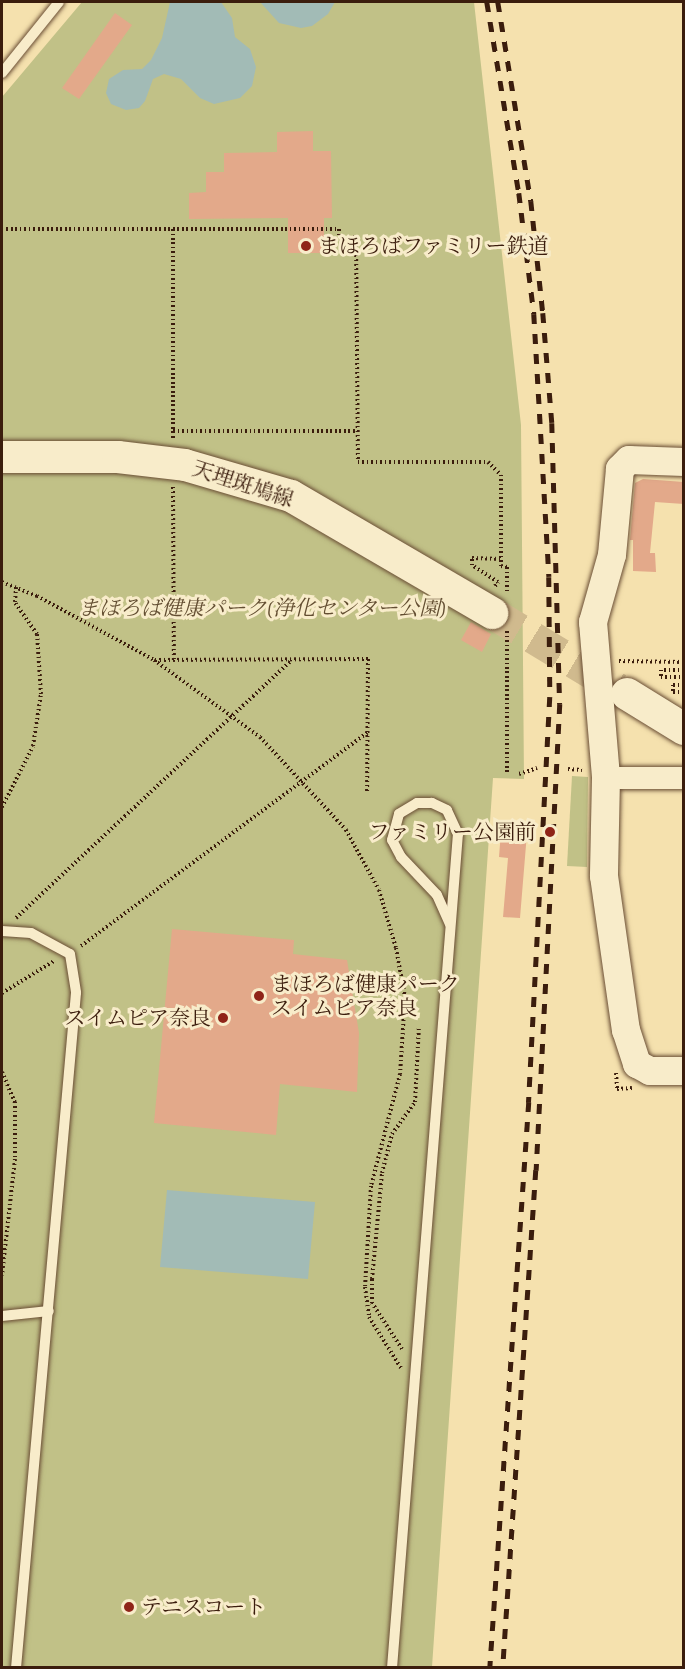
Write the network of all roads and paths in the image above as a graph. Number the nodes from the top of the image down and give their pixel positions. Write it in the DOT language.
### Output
graph roads {
  1 [pos="58,2"];
  2 [pos="2,72"];
  3 [pos="2,229"];
  4 [pos="173,229"];
  5 [pos="173,431"];
  6 [pos="357,431"];
  7 [pos="173,450"];
  8 [pos="2,457"];
  9 [pos="684,462"];
  10 [pos="173,477"];
  11 [pos="501,559"];
  12 [pos="2,582"];
  13 [pos="16,587"];
  14 [pos="500,607"];
  15 [pos="154,660"];
  16 [pos="174,660"];
  17 [pos="292,660"];
  18 [pos="612,661"];
  19 [pos="684,662"];
  20 [pos="684,670"];
  21 [pos="684,677"];
  22 [pos="684,685"];
  23 [pos="684,692"];
  24 [pos="627,694"];
  25 [pos="232,716"];
  26 [pos="684,729"];
  27 [pos="367,733"];
  28 [pos="537,768"];
  29 [pos="507,774"];
  30 [pos="519,774"];
  31 [pos="606,778"];
  32 [pos="684,778"];
  33 [pos="302,782"];
  34 [pos="367,795"];
  35 [pos="2,807"];
  36 [pos="450,924"];
  37 [pos="2,931"];
  38 [pos="70,954"];
  39 [pos="2,993"];
  40 [pos="419,1026"];
  41 [pos="684,1071"];
  42 [pos="2,1072"];
  43 [pos="2,1275"];
  44 [pos="49,1311"];
  45 [pos="2,1316"];
  46 [pos="403,1377"];
  47 [pos="415,1380"];
  48 [pos="16,1668"];
  49 [pos="392,1668"];
  1 -- 2 [label="lane"];
  3 -- 4 [label="path"];
  4 -- 5 [label="path"];
  4 -- 6 [label="path"];
  5 -- 6 [label="path"];
  5 -- 7 [label="path"];
  6 -- 11 [label="path"];
  8 -- 14 [label="main road, 天理斑鳩線"];
  9 -- 31 [label="street"];
  10 -- 16 [label="path"];
  11 -- 14 [label="path"];
  11 -- 14 [label="path"];
  12 -- 13 [label="path"];
  13 -- 15 [label="path"];
  13 -- 35 [label="path"];
  14 -- 29 [label="path"];
  15 -- 16 [label="path"];
  15 -- 25 [label="path"];
  16 -- 17 [label="path"];
  17 -- 25 [label="path"];
  17 -- 27 [label="path"];
  18 -- 19 [label="path"];
  20 -- 21 [label="path"];
  22 -- 23 [label="path"];
  24 -- 26 [label="main road"];
  25 -- 33 [label="path"];
  25 -- 37 [label="path"];
  27 -- 33 [label="path"];
  27 -- 34 [label="path"];
  28 -- 30 [label="path"];
  31 -- 32 [label="street"];
  31 -- 41 [label="street"];
  33 -- 38 [label="path"];
  33 -- 46 [label="path"];
  36 -- 36 [label="lane"];
  36 -- 47 [label="lane"];
  37 -- 38 [label="lane"];
  38 -- 39 [label="path"];
  38 -- 44 [label="lane"];
  40 -- 47 [label="path"];
  42 -- 43 [label="path"];
  44 -- 45 [label="lane"];
  44 -- 48 [label="lane"];
  47 -- 49 [label="lane"];
}
